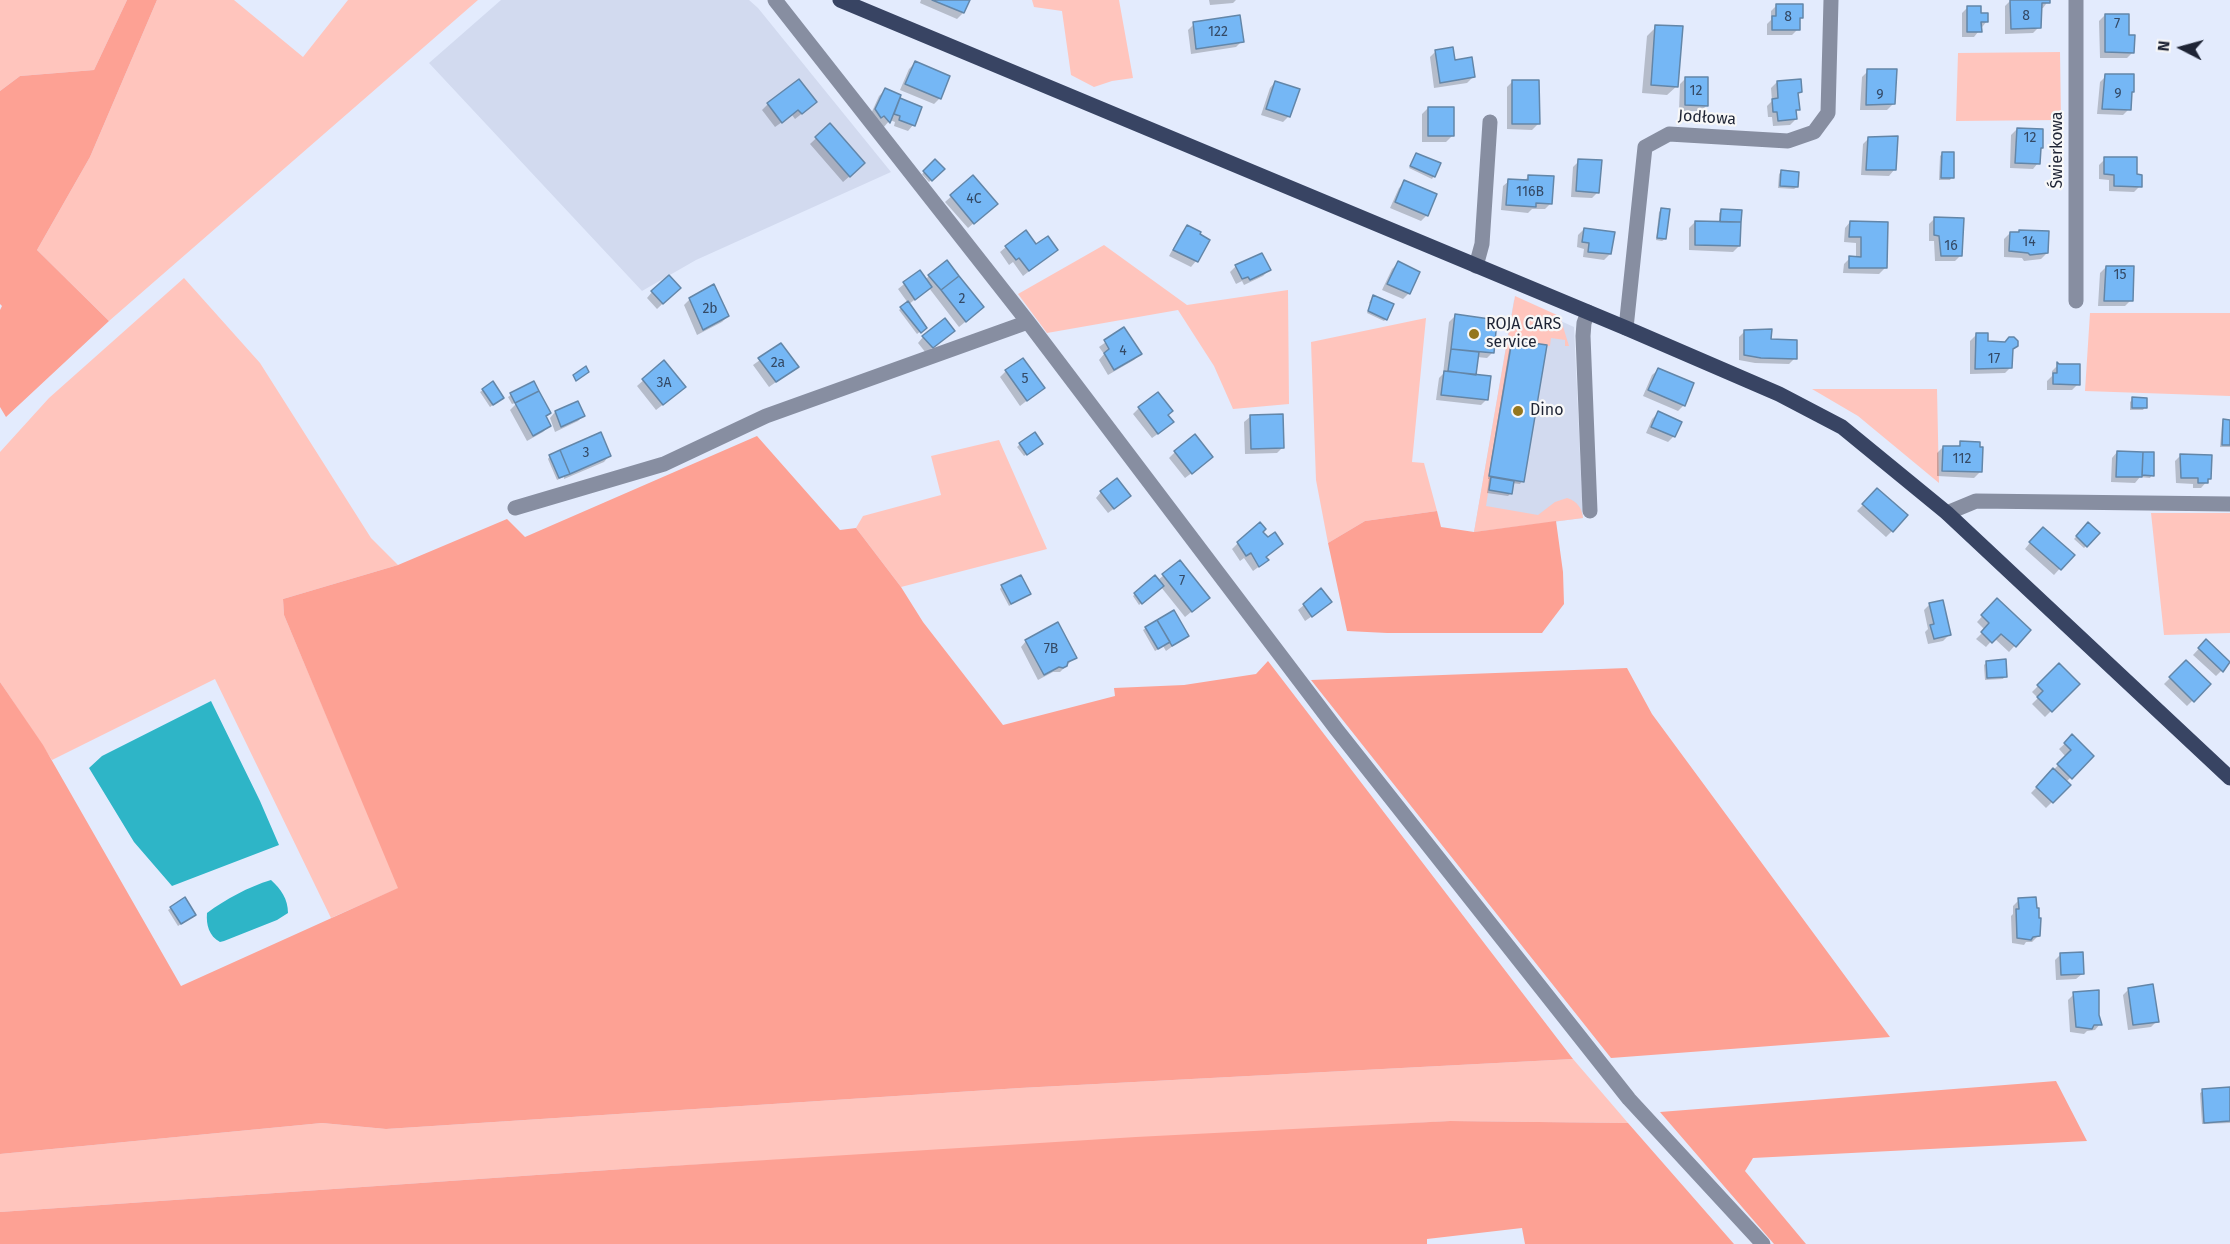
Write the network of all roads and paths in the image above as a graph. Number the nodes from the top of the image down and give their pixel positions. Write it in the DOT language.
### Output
graph roads {
  1 [pos="775,0"];
  2 [pos="840,0"];
  3 [pos="1831,0"];
  4 [pos="2076,0"];
  5 [pos="1490,122"];
  6 [pos="1476,266"];
  7 [pos="2076,301"];
  8 [pos="1588,312"];
  9 [pos="1029,322"];
  10 [pos="1626,328"];
  11 [pos="2230,504"];
  12 [pos="514,508"];
  13 [pos="1590,511"];
  14 [pos="1947,513"];
  15 [pos="2230,778"];
  16 [pos="1763,1244"];
  1 -- 9 [label="street"];
  2 -- 6 [label="main road"];
  3 -- 10 [label="street, Jodłowa"];
  4 -- 7 [label="street, Świerkowa"];
  5 -- 6 [label="street"];
  6 -- 8 [label="main road"];
  8 -- 10 [label="main road"];
  8 -- 13 [label="street"];
  9 -- 12 [label="street"];
  9 -- 16 [label="street"];
  10 -- 14 [label="main road"];
  11 -- 14 [label="street"];
  14 -- 15 [label="main road"];
}
